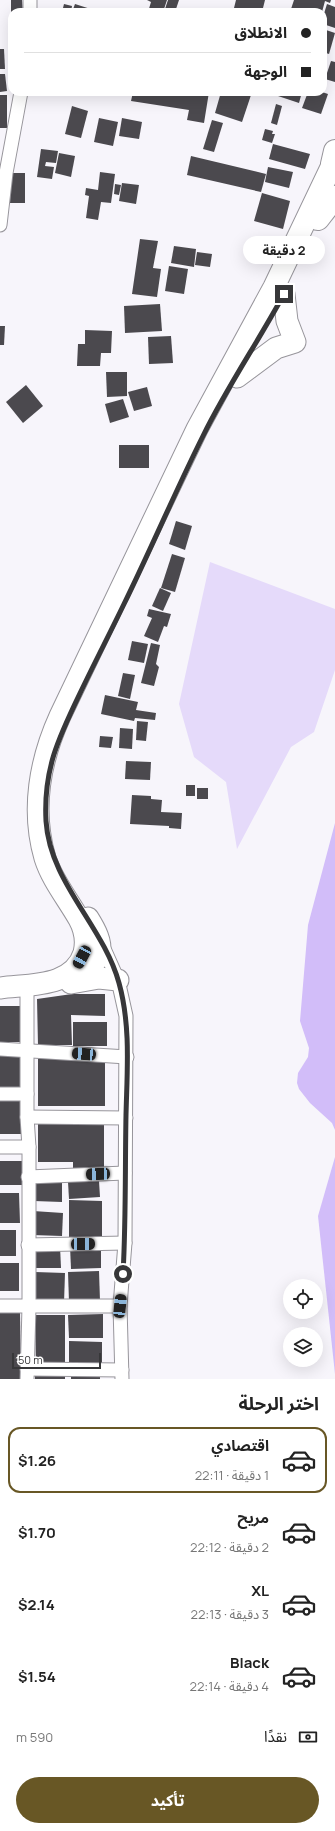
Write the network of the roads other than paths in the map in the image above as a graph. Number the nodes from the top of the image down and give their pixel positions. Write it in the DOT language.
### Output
graph roads {
  1 [pos="20,96"];
  2 [pos="334,164"];
  3 [pos="335,197"];
  4 [pos="318,218"];
  5 [pos="0,225"];
  6 [pos="284,294"];
  7 [pos="237,377"];
  8 [pos="93,933"];
  9 [pos="118,980"];
  10 [pos="70,983"];
  11 [pos="0,988"];
  12 [pos="0,991"];
  13 [pos="27,994"];
  14 [pos="0,1049"];
  15 [pos="28,1050"];
  16 [pos="127,1057"];
  17 [pos="0,1094"];
  18 [pos="27,1094"];
  19 [pos="26,1118"];
  20 [pos="126,1118"];
  21 [pos="0,1147"];
  22 [pos="29,1147"];
  23 [pos="125,1173"];
  24 [pos="28,1177"];
  25 [pos="125,1243"];
  26 [pos="28,1245"];
  27 [pos="0,1306"];
  28 [pos="120,1306"];
  29 [pos="29,1307"];
  30 [pos="27,1374"];
  31 [pos="122,1375"];
  1 -- 5 [label="street"];
  2 -- 4 [label="main road"];
  2 -- 8 [label="main road"];
  3 -- 4 [label="highway"];
  4 -- 6 [label="main road"];
  6 -- 7 [label="main road"];
  6 -- 7 [label="main road"];
  7 -- 8 [label="main road"];
  8 -- 9 [label="street"];
  8 -- 10 [label="main road"];
  8 -- 11 [label="main road"];
  9 -- 10 [label="main road"];
  9 -- 16 [label="street"];
  10 -- 13 [label="main road"];
  12 -- 13 [label="main road"];
  13 -- 15 [label="street"];
  14 -- 15 [label="street"];
  15 -- 16 [label="street"];
  15 -- 18 [label="street"];
  16 -- 20 [label="street"];
  17 -- 18 [label="street"];
  18 -- 19 [label="street"];
  19 -- 20 [label="street"];
  19 -- 22 [label="street"];
  20 -- 23 [label="street"];
  21 -- 22 [label="street"];
  22 -- 24 [label="street"];
  23 -- 24 [label="street"];
  23 -- 25 [label="street"];
  24 -- 26 [label="street"];
  25 -- 26 [label="street"];
  25 -- 28 [label="street"];
  26 -- 29 [label="street"];
  27 -- 29 [label="street"];
  28 -- 29 [label="street"];
  28 -- 31 [label="street"];
  29 -- 30 [label="street"];
  30 -- 31 [label="street"];
}
